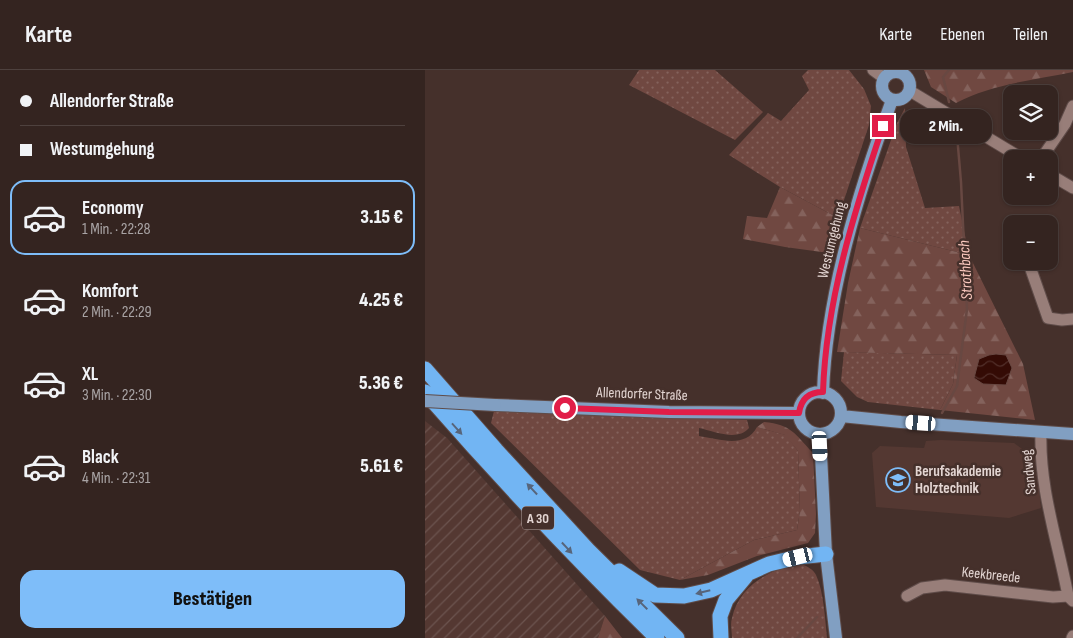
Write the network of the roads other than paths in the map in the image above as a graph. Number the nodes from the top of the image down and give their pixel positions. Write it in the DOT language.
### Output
graph roads {
  1 [pos="873,70"];
  2 [pos="904,72"];
  3 [pos="884,78"];
  4 [pos="910,91"];
  5 [pos="892,100"];
  6 [pos="1073,106"];
  7 [pos="1008,150"];
  8 [pos="1047,150"];
  9 [pos="1058,179"];
  10 [pos="1073,188"];
  11 [pos="1031,270"];
  12 [pos="1073,319"];
  13 [pos="425,369"];
  14 [pos="425,392"];
  15 [pos="823,392"];
  16 [pos="425,401"];
  17 [pos="799,413"];
  18 [pos="841,416"];
  19 [pos="1041,432"];
  20 [pos="1073,434"];
  21 [pos="820,435"];
  22 [pos="589,550"];
  23 [pos="826,554"];
  24 [pos="748,574"];
  25 [pos="907,596"];
  26 [pos="1070,599"];
  27 [pos="657,638"];
  28 [pos="677,638"];
  29 [pos="721,638"];
  30 [pos="836,638"];
  1 -- 3 [label="street"];
  2 -- 3 [label="main road"];
  2 -- 4 [label="main road"];
  3 -- 5 [label="main road"];
  4 -- 5 [label="main road"];
  4 -- 7 [label="street"];
  5 -- 15 [label="main road, Westumgehung"];
  6 -- 8 [label="street"];
  9 -- 10 [label="street"];
  11 -- 12 [label="street"];
  22 -- 13 [label="highway, A 30, one-way"];
  14 -- 27 [label="highway, A 30, one-way"];
  15 -- 17 [label="main road"];
  15 -- 18 [label="main road"];
  16 -- 17 [label="main road, Allendorfer Straße, bridge"];
  17 -- 21 [label="main road"];
  18 -- 19 [label="main road"];
  18 -- 21 [label="main road"];
  19 -- 20 [label="main road"];
  19 -- 26 [label="street, Sandweg"];
  21 -- 23 [label="main road"];
  24 -- 22 [label="highway, one-way"];
  28 -- 22 [label="highway, A 30, one-way"];
  23 -- 24 [label="highway"];
  23 -- 30 [label="main road"];
  24 -- 29 [label="highway"];
  25 -- 26 [label="street, Keekbreede"];
}
